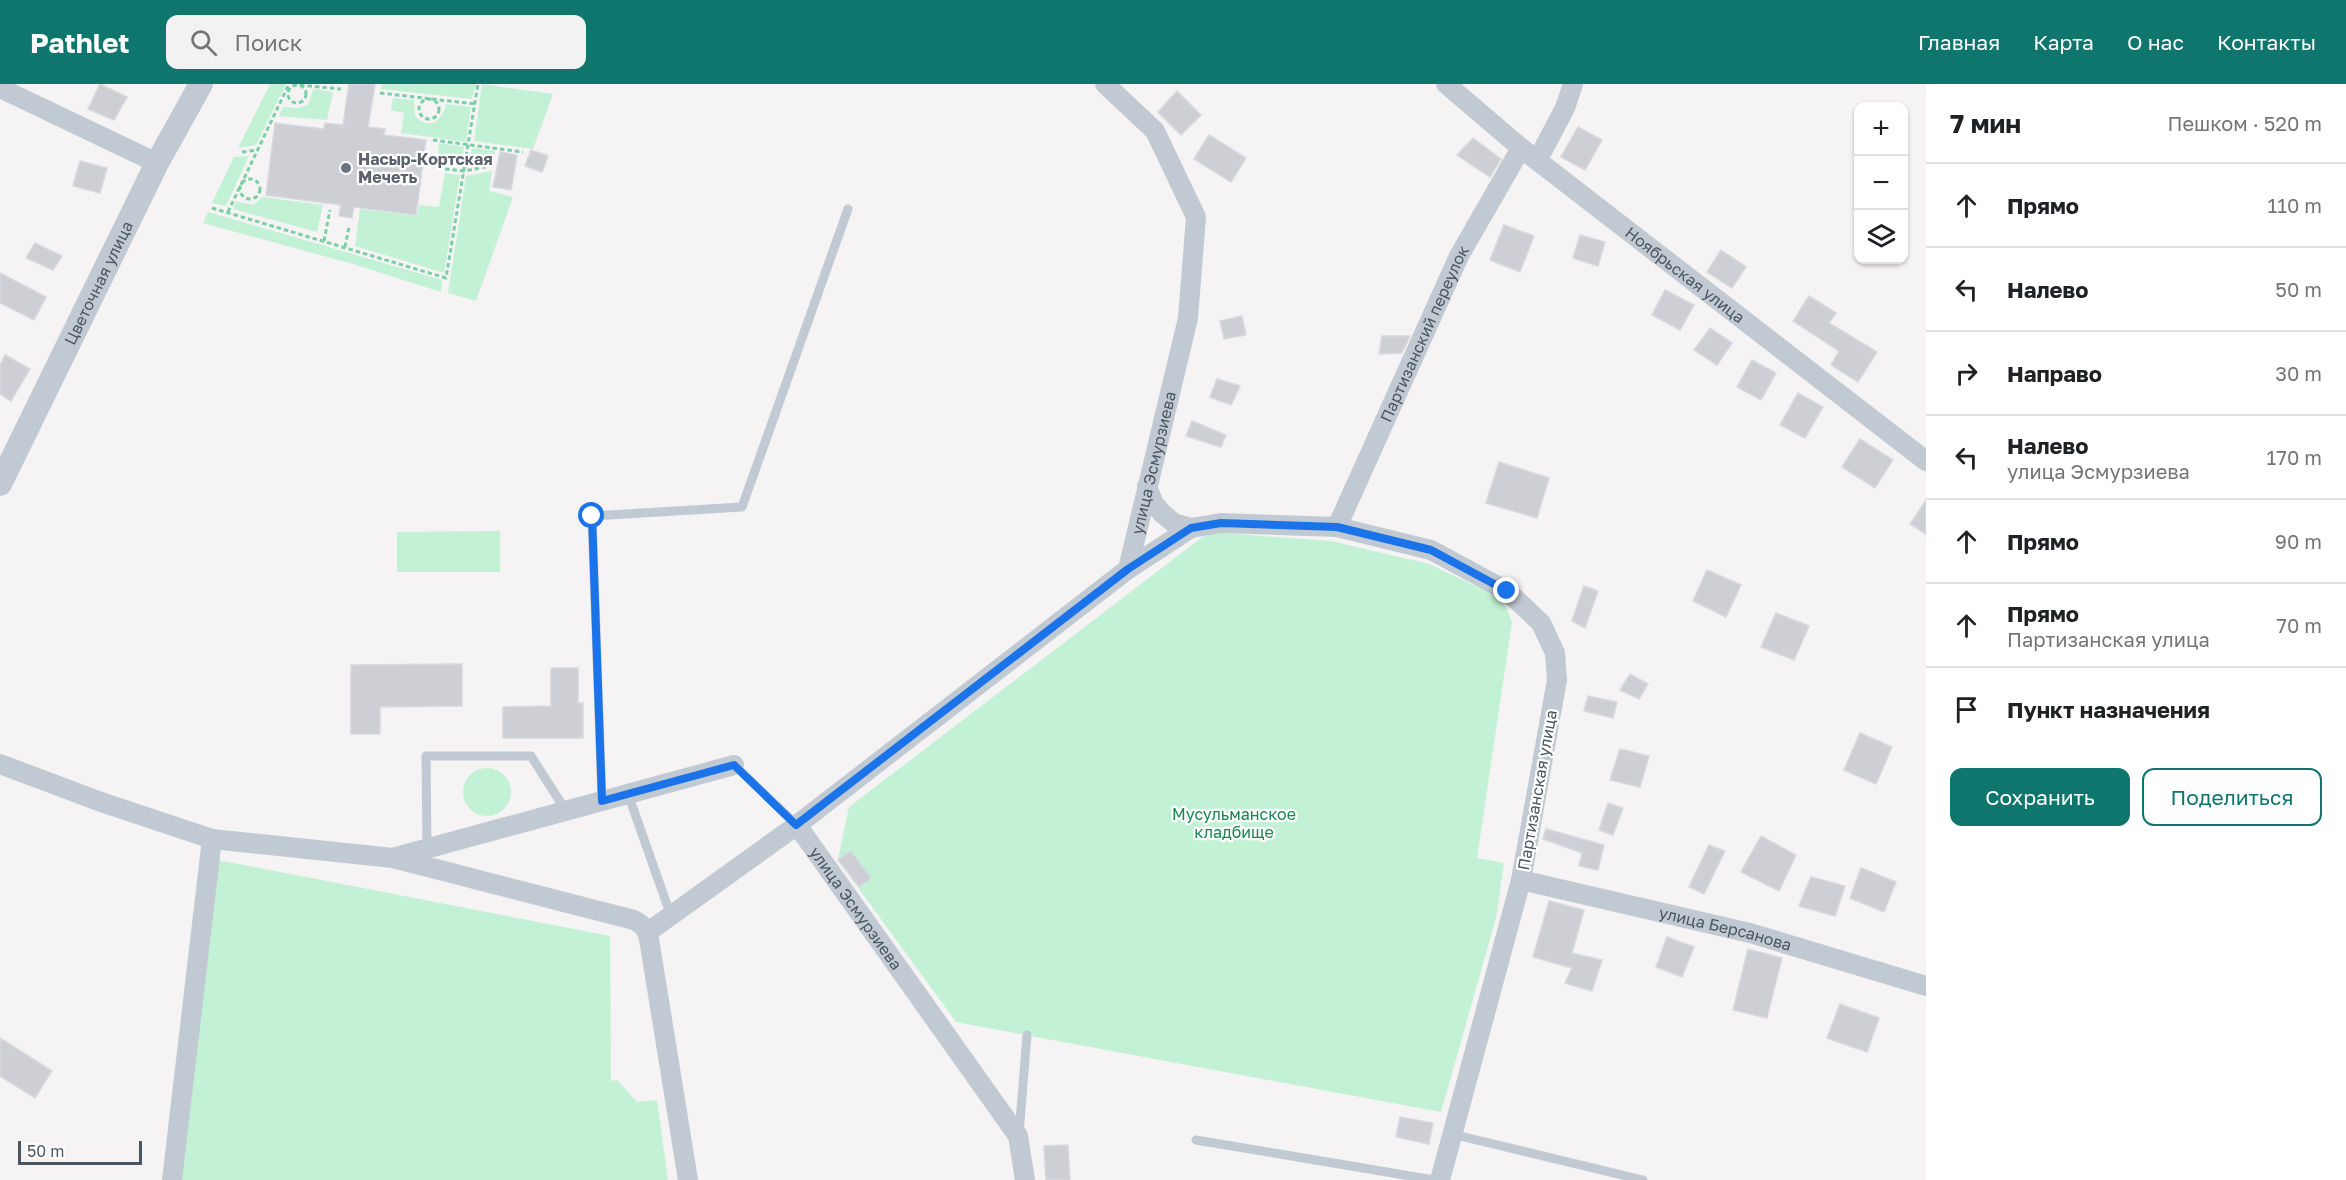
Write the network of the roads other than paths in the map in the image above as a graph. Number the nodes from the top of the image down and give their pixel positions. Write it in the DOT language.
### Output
graph roads {
  1 [pos="201,84"];
  2 [pos="1105,84"];
  3 [pos="1446,84"];
  4 [pos="1573,84"];
  5 [pos="0,88"];
  6 [pos="1521,148"];
  7 [pos="1537,160"];
  8 [pos="157,163"];
  9 [pos="849,209"];
  10 [pos="1926,461"];
  11 [pos="0,484"];
  12 [pos="1147,486"];
  13 [pos="1337,527"];
  14 [pos="1191,528"];
  15 [pos="1128,569"];
  16 [pos="0,764"];
  17 [pos="734,765"];
  18 [pos="628,794"];
  19 [pos="602,801"];
  20 [pos="566,811"];
  21 [pos="796,825"];
  22 [pos="212,839"];
  23 [pos="427,848"];
  24 [pos="393,858"];
  25 [pos="1521,880"];
  26 [pos="671,916"];
  27 [pos="648,932"];
  28 [pos="1926,986"];
  29 [pos="1026,1035"];
  30 [pos="1452,1134"];
  31 [pos="1018,1136"];
  32 [pos="1196,1140"];
  33 [pos="172,1180"];
  34 [pos="688,1180"];
  35 [pos="1025,1180"];
  36 [pos="1434,1180"];
  37 [pos="1440,1180"];
  38 [pos="1643,1180"];
  1 -- 8 [label="street, Цветочная улица"];
  2 -- 12 [label="street, улица Эсмурзиева"];
  3 -- 6 [label="street, Ноябрьская улица"];
  4 -- 7 [label="street"];
  5 -- 8 [label="street"];
  6 -- 7 [label="street, Ноябрьская улица"];
  6 -- 13 [label="street, Партизанский переулок"];
  7 -- 10 [label="street, Ноябрьская улица"];
  8 -- 11 [label="street, Цветочная улица"];
  9 -- 19 [label="lane"];
  12 -- 14 [label="street"];
  12 -- 15 [label="street, улица Эсмурзиева"];
  13 -- 14 [label="street, Партизанская улица"];
  13 -- 25 [label="street, Партизанская улица"];
  14 -- 15 [label="street"];
  15 -- 21 [label="street"];
  16 -- 22 [label="street"];
  17 -- 18 [label="street"];
  17 -- 21 [label="lane"];
  18 -- 19 [label="street"];
  18 -- 26 [label="lane"];
  19 -- 20 [label="street"];
  20 -- 23 [label="street"];
  20 -- 23 [label="lane"];
  21 -- 26 [label="street"];
  21 -- 31 [label="street, улица Эсмурзиева"];
  22 -- 24 [label="street"];
  22 -- 33 [label="street"];
  23 -- 24 [label="street"];
  24 -- 27 [label="street"];
  25 -- 28 [label="street, улица Берсанова"];
  25 -- 30 [label="street, Партизанская улица"];
  26 -- 27 [label="street"];
  27 -- 34 [label="street"];
  29 -- 31 [label="lane"];
  30 -- 37 [label="street, Партизанская улица"];
  30 -- 38 [label="lane"];
  31 -- 35 [label="street, улица Эсмурзиева"];
  32 -- 36 [label="lane"];
}
